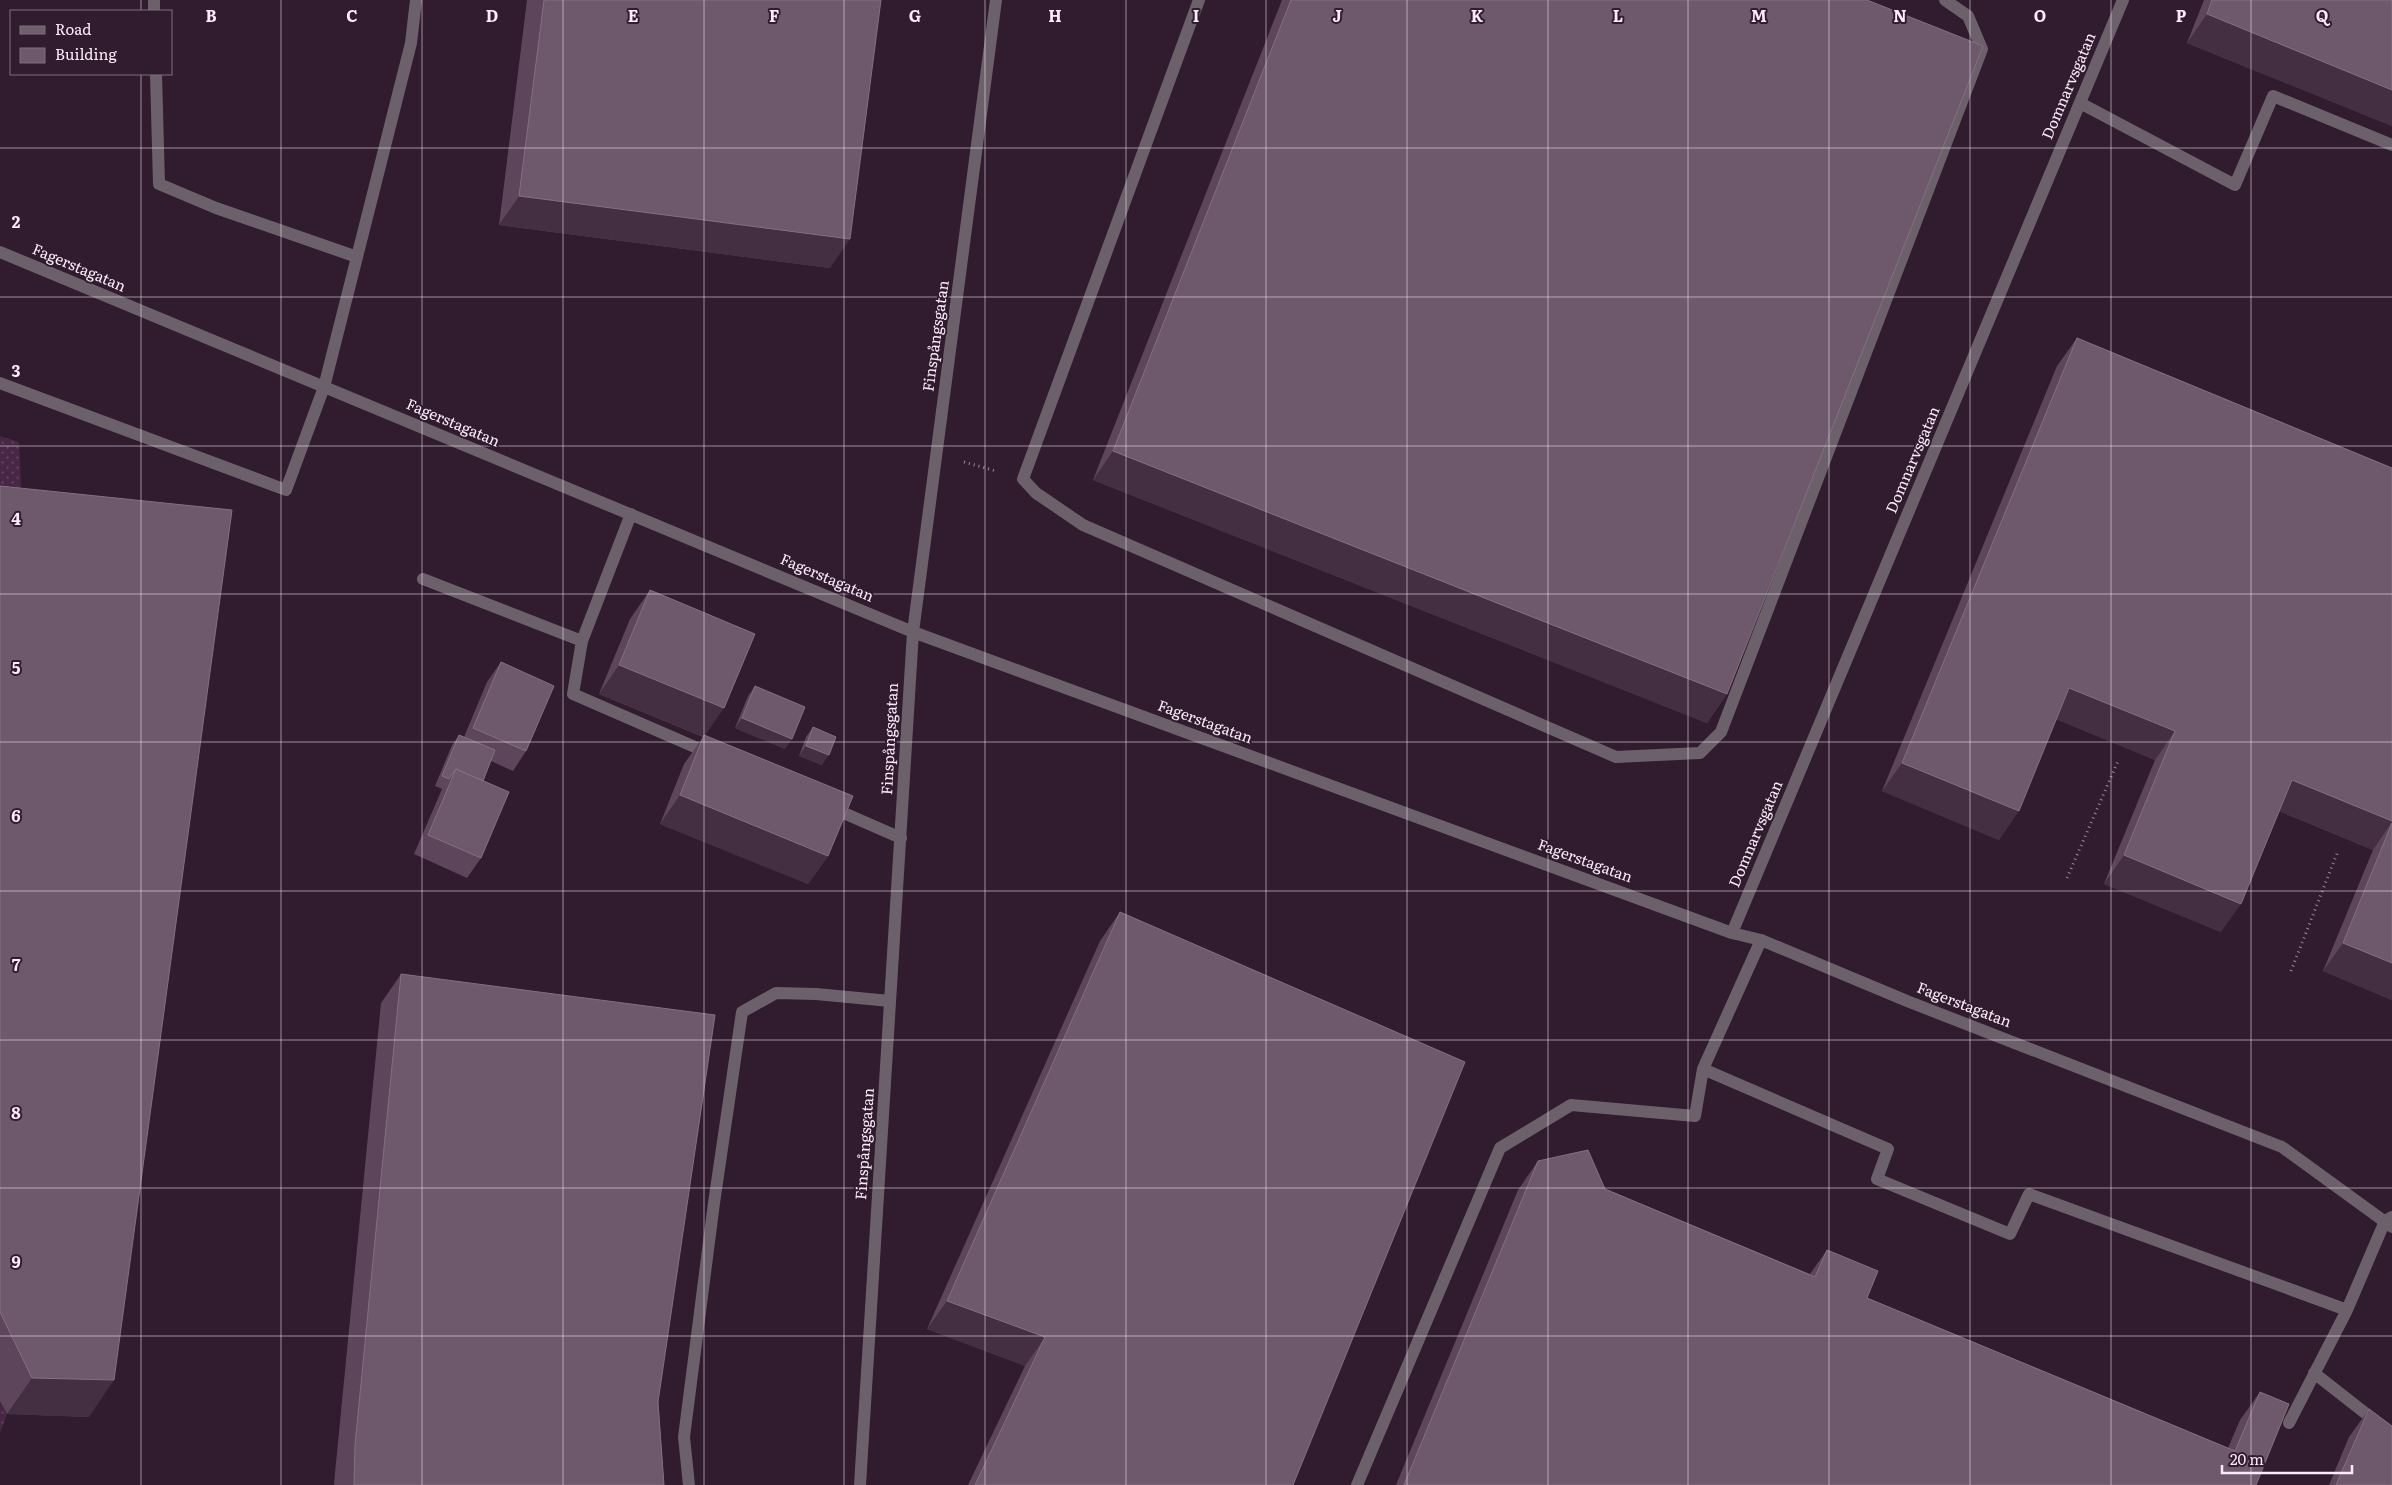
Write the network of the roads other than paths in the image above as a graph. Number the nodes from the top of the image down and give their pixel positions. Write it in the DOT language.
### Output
graph roads {
  1 [pos="416,0"];
  2 [pos="996,0"];
  3 [pos="1199,0"];
  4 [pos="1945,0"];
  5 [pos="2123,0"];
  6 [pos="156,75"];
  7 [pos="2080,103"];
  8 [pos="2392,145"];
  9 [pos="0,252"];
  10 [pos="357,257"];
  11 [pos="0,383"];
  12 [pos="324,387"];
  13 [pos="631,514"];
  14 [pos="423,579"];
  15 [pos="913,632"];
  16 [pos="582,641"];
  17 [pos="719,758"];
  18 [pos="819,802"];
  19 [pos="901,838"];
  20 [pos="1732,933"];
  21 [pos="1761,940"];
  22 [pos="890,1001"];
  23 [pos="1703,1069"];
  24 [pos="2390,1222"];
  25 [pos="2347,1310"];
  26 [pos="2314,1373"];
  27 [pos="2289,1423"];
  28 [pos="2392,1434"];
  29 [pos="688,1485"];
  30 [pos="860,1485"];
  31 [pos="1357,1485"];
  1 -- 10 [label="street"];
  2 -- 15 [label="street, Finspångsgatan"];
  3 -- 4 [label="street"];
  5 -- 7 [label="street, Domnarvsgatan"];
  6 -- 10 [label="street"];
  7 -- 8 [label="street"];
  7 -- 20 [label="street, Domnarvsgatan"];
  9 -- 12 [label="street, Fagerstagatan"];
  10 -- 12 [label="street"];
  11 -- 12 [label="street"];
  12 -- 13 [label="street, Fagerstagatan"];
  13 -- 15 [label="street, Fagerstagatan"];
  13 -- 16 [label="street"];
  14 -- 16 [label="street"];
  15 -- 19 [label="street, Finspångsgatan"];
  15 -- 20 [label="street, Fagerstagatan"];
  16 -- 17 [label="street"];
  18 -- 19 [label="street"];
  19 -- 22 [label="street, Finspångsgatan"];
  20 -- 21 [label="street, Fagerstagatan"];
  21 -- 23 [label="street"];
  21 -- 24 [label="street, Fagerstagatan"];
  22 -- 29 [label="street"];
  22 -- 30 [label="street, Finspångsgatan"];
  23 -- 25 [label="street"];
  23 -- 31 [label="street"];
  24 -- 25 [label="street"];
  25 -- 26 [label="street"];
  26 -- 27 [label="street"];
  26 -- 28 [label="street"];
}
